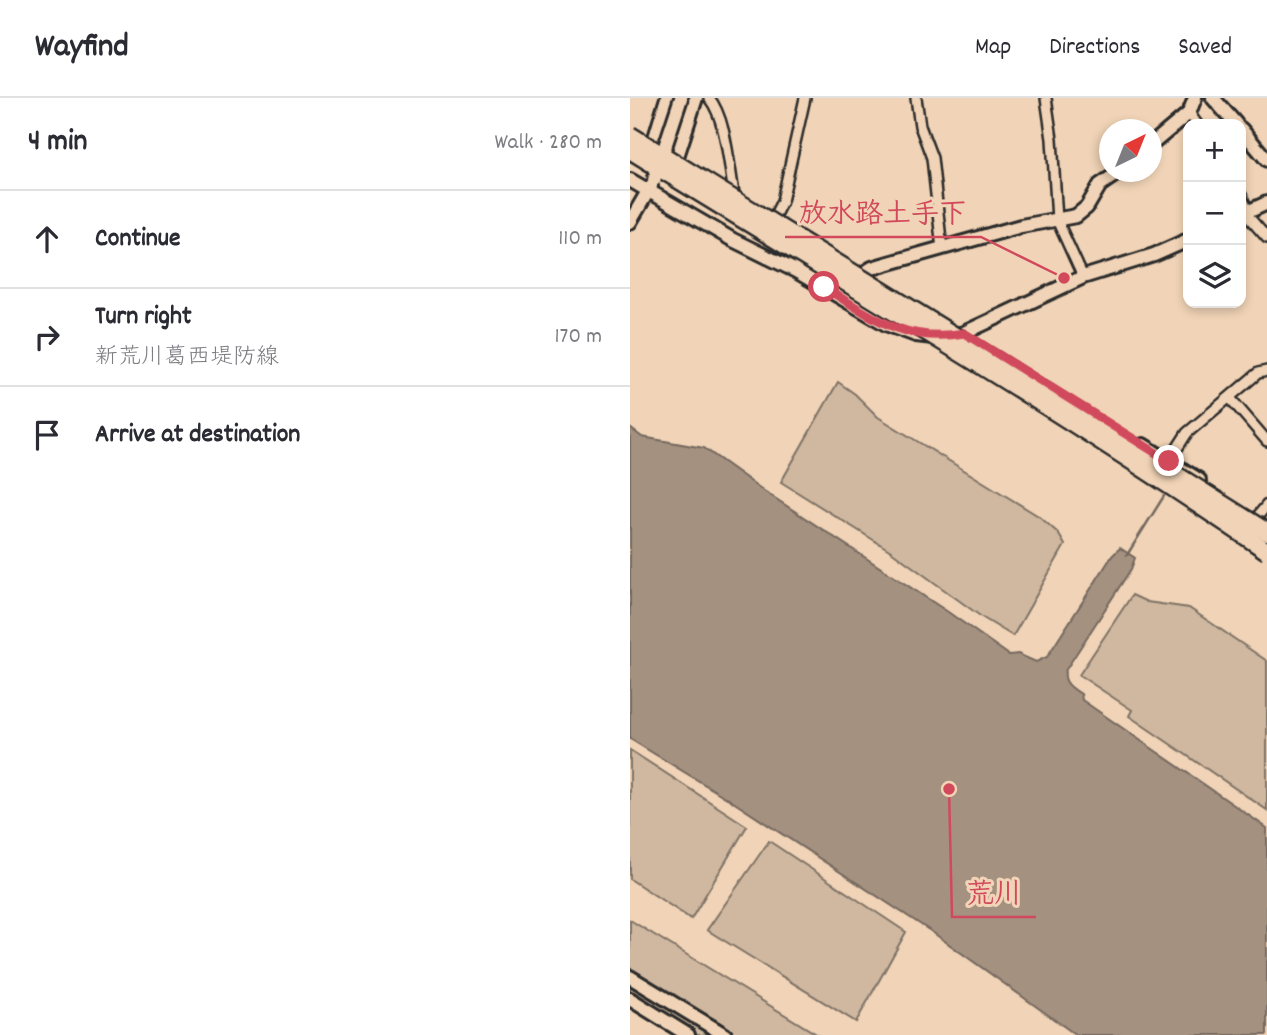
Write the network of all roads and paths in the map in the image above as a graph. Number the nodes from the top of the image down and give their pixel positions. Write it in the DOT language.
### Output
graph roads {
  1 [pos="667,98"];
  2 [pos="681,98"];
  3 [pos="696,98"];
  4 [pos="709,98"];
  5 [pos="805,98"];
  6 [pos="916,98"];
  7 [pos="1046,98"];
  8 [pos="1195,98"];
  9 [pos="1213,98"];
  10 [pos="1189,113"];
  11 [pos="1193,119"];
  12 [pos="1232,119"];
  13 [pos="630,127"];
  14 [pos="630,135"];
  15 [pos="1162,136"];
  16 [pos="1246,136"];
  17 [pos="630,142"];
  18 [pos="652,148"];
  19 [pos="630,150"];
  20 [pos="1267,160"];
  21 [pos="676,163"];
  22 [pos="630,180"];
  23 [pos="1104,182"];
  24 [pos="651,186"];
  25 [pos="734,193"];
  26 [pos="1267,203"];
  27 [pos="1246,213"];
  28 [pos="1246,214"];
  29 [pos="775,217"];
  30 [pos="633,218"];
  31 [pos="1057,220"];
  32 [pos="1267,238"];
  33 [pos="1183,242"];
  34 [pos="942,249"];
  35 [pos="864,274"];
  36 [pos="1083,277"];
  37 [pos="964,333"];
  38 [pos="946,337"];
  39 [pos="1267,371"];
  40 [pos="1230,398"];
  41 [pos="1263,428"];
  42 [pos="1267,441"];
  43 [pos="1169,461"];
  44 [pos="1267,505"];
  45 [pos="1262,520"];
  46 [pos="1267,532"];
  47 [pos="1267,544"];
  48 [pos="1267,551"];
  49 [pos="630,977"];
  50 [pos="630,999"];
  51 [pos="674,1031"];
  52 [pos="688,1035"];
  53 [pos="725,1035"];
  1 -- 18 [label="main road"];
  2 -- 24 [label="main road, bridge"];
  3 -- 21 [label="main road"];
  4 -- 25 [label="street"];
  5 -- 29 [label="street"];
  6 -- 34 [label="street"];
  7 -- 31 [label="street"];
  8 -- 10 [label="main road"];
  9 -- 12 [label="main road"];
  10 -- 11 [label="street"];
  10 -- 15 [label="main road"];
  13 -- 18 [label="main road"];
  14 -- 46 [label="highway, bridge"];
  16 -- 20 [label="main road"];
  17 -- 18 [label="main road"];
  18 -- 21 [label="main road"];
  19 -- 48 [label="highway, bridge"];
  21 -- 25 [label="main road"];
  21 -- 38 [label="main road"];
  22 -- 24 [label="main road"];
  23 -- 31 [label="main road"];
  24 -- 30 [label="main road"];
  24 -- 38 [label="main road"];
  25 -- 29 [label="main road"];
  26 -- 27 [label="main road"];
  28 -- 32 [label="street"];
  29 -- 35 [label="main road"];
  31 -- 34 [label="main road"];
  31 -- 36 [label="street"];
  33 -- 36 [label="main road"];
  34 -- 35 [label="main road"];
  35 -- 37 [label="main road"];
  36 -- 37 [label="main road"];
  37 -- 38 [label="main road"];
  37 -- 43 [label="main road"];
  38 -- 47 [label="main road"];
  39 -- 40 [label="street"];
  40 -- 41 [label="street"];
  40 -- 43 [label="street"];
  41 -- 42 [label="street"];
  43 -- 45 [label="main road"];
  44 -- 45 [label="street"];
  49 -- 53 [label="main road"];
  50 -- 51 [label="main road"];
  51 -- 52 [label="main road"];
}
